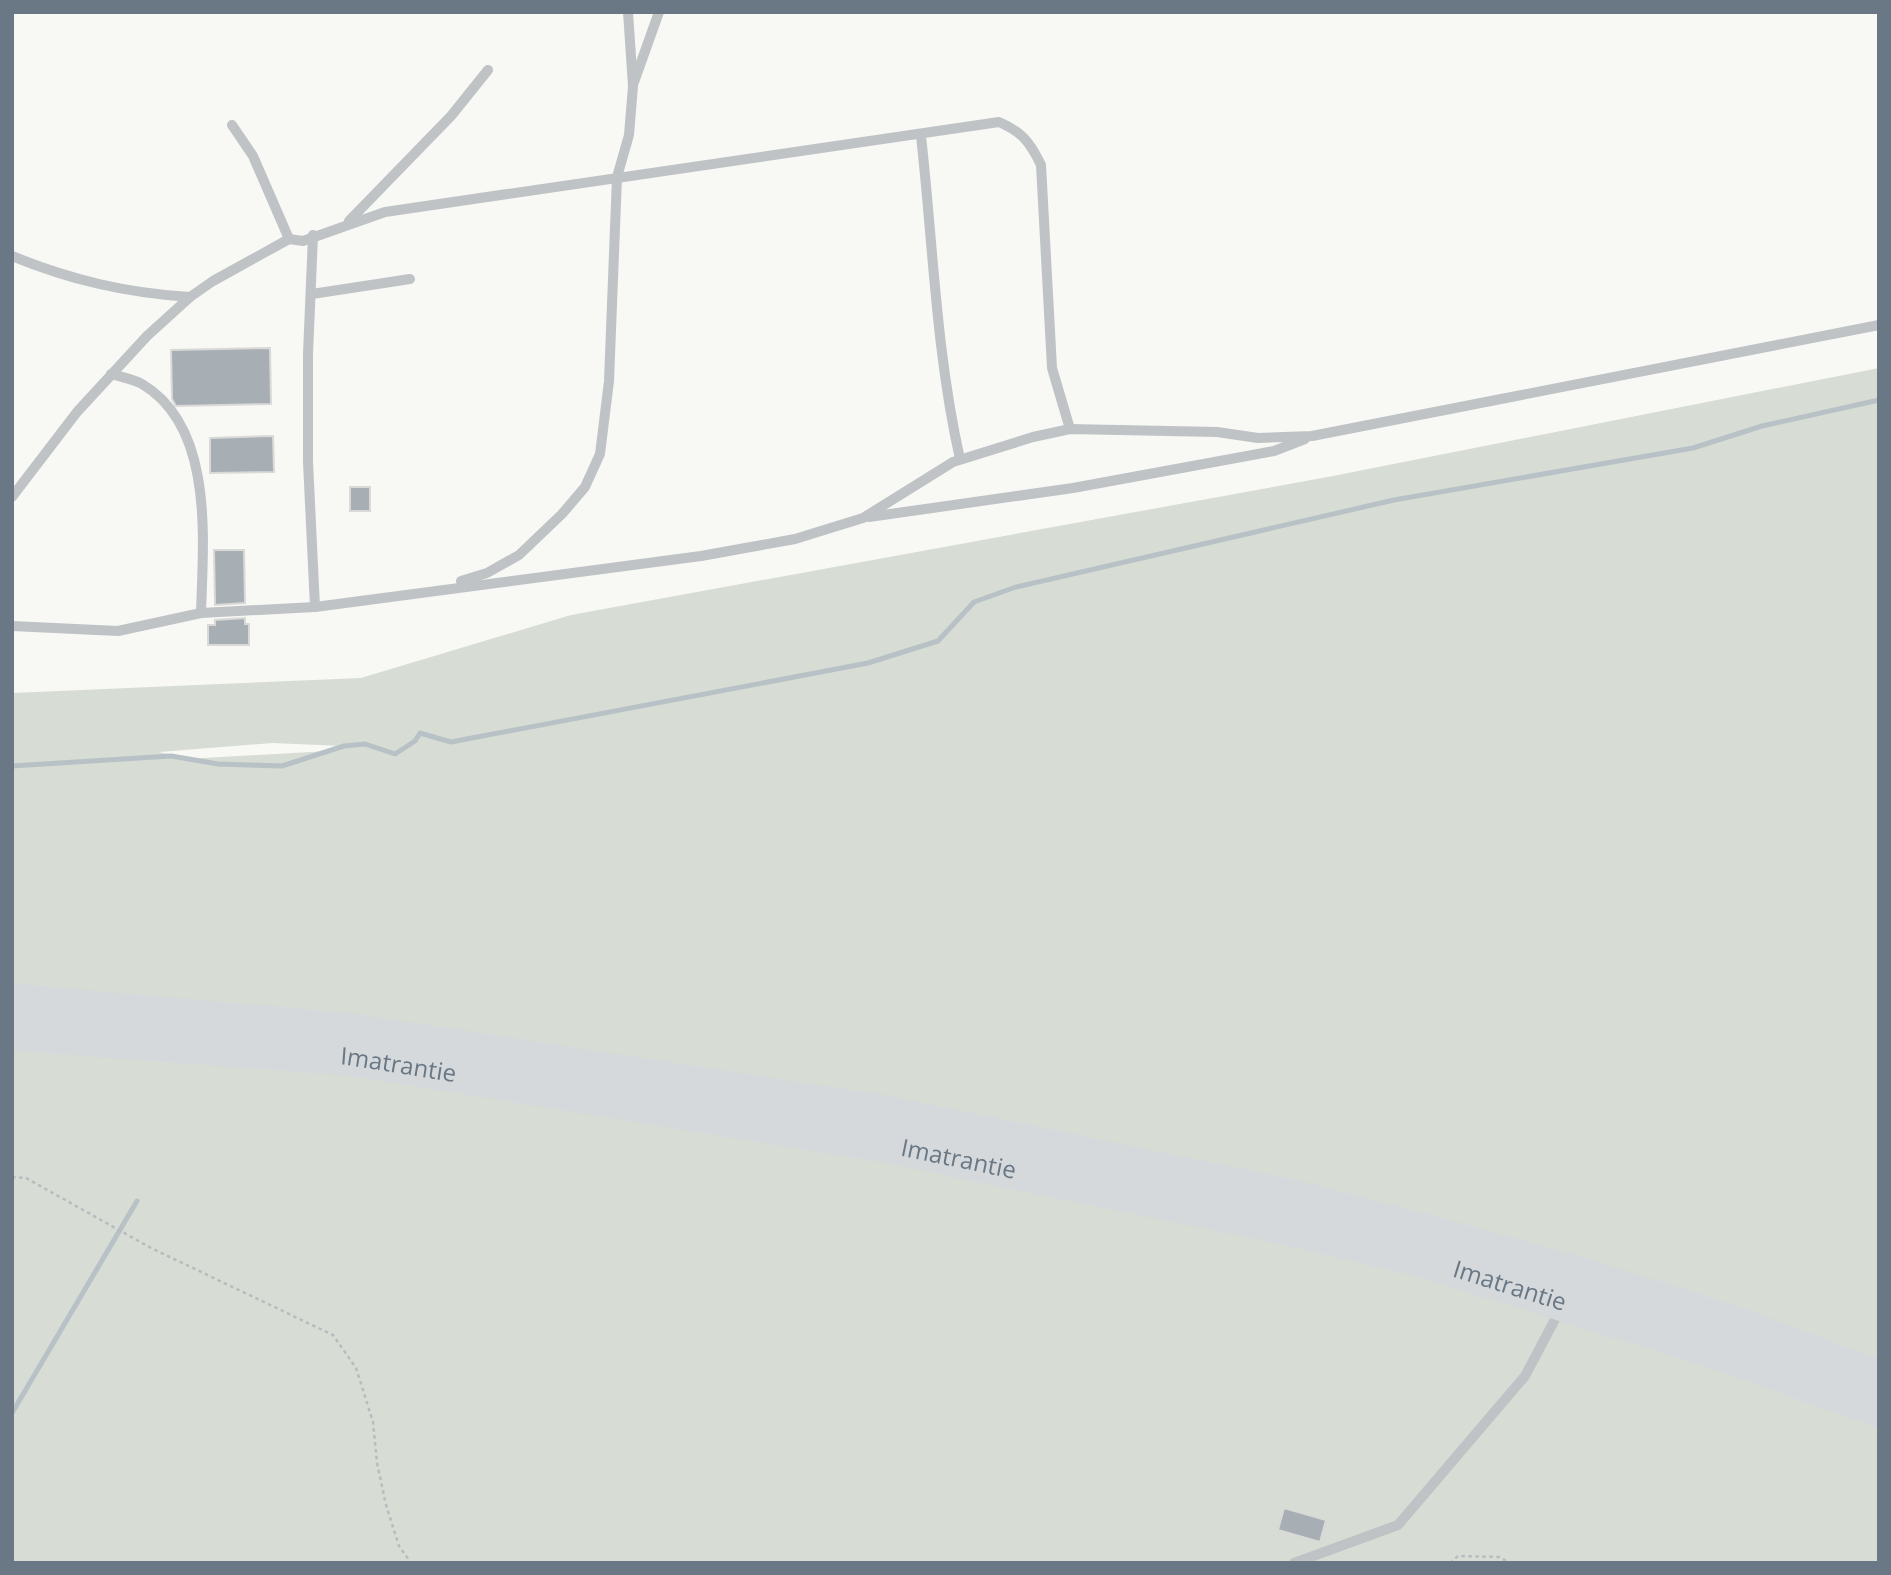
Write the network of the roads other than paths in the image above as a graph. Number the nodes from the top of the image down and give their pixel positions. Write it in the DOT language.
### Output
graph roads {
  1 [pos="628,12"];
  2 [pos="659,12"];
  3 [pos="488,70"];
  4 [pos="633,86"];
  5 [pos="232,125"];
  6 [pos="921,135"];
  7 [pos="617,177"];
  8 [pos="346,224"];
  9 [pos="313,235"];
  10 [pos="289,239"];
  11 [pos="12,256"];
  12 [pos="410,279"];
  13 [pos="312,294"];
  14 [pos="190,297"];
  15 [pos="1879,325"];
  16 [pos="111,374"];
  17 [pos="1070,429"];
  18 [pos="1312,436"];
  19 [pos="960,459"];
  20 [pos="12,497"];
  21 [pos="863,518"];
  22 [pos="435,589"];
  23 [pos="315,607"];
  24 [pos="201,613"];
  25 [pos="12,626"];
  26 [pos="12,1002"];
  27 [pos="12,1032"];
  28 [pos="1565,1302"];
  29 [pos="1879,1379"];
  30 [pos="1879,1409"];
  31 [pos="1294,1563"];
  1 -- 4 [label="lane"];
  2 -- 4 [label="lane"];
  3 -- 8 [label="lane"];
  4 -- 7 [label="lane"];
  5 -- 10 [label="lane"];
  6 -- 7 [label="lane"];
  6 -- 17 [label="lane"];
  6 -- 19 [label="lane"];
  7 -- 8 [label="lane"];
  7 -- 22 [label="lane"];
  8 -- 9 [label="lane"];
  9 -- 10 [label="lane"];
  9 -- 13 [label="lane"];
  10 -- 14 [label="lane"];
  11 -- 14 [label="lane"];
  12 -- 13 [label="lane"];
  13 -- 23 [label="lane"];
  14 -- 16 [label="lane"];
  15 -- 18 [label="lane"];
  16 -- 20 [label="lane"];
  16 -- 24 [label="lane"];
  17 -- 18 [label="lane"];
  17 -- 19 [label="lane"];
  18 -- 21 [label="lane"];
  19 -- 21 [label="lane"];
  21 -- 22 [label="lane"];
  22 -- 23 [label="lane"];
  23 -- 24 [label="lane"];
  24 -- 25 [label="lane"];
  26 -- 29 [label="highway, Imatrantie"];
  27 -- 28 [label="highway, Imatrantie"];
  28 -- 30 [label="highway, Imatrantie"];
  28 -- 31 [label="lane"];
}
